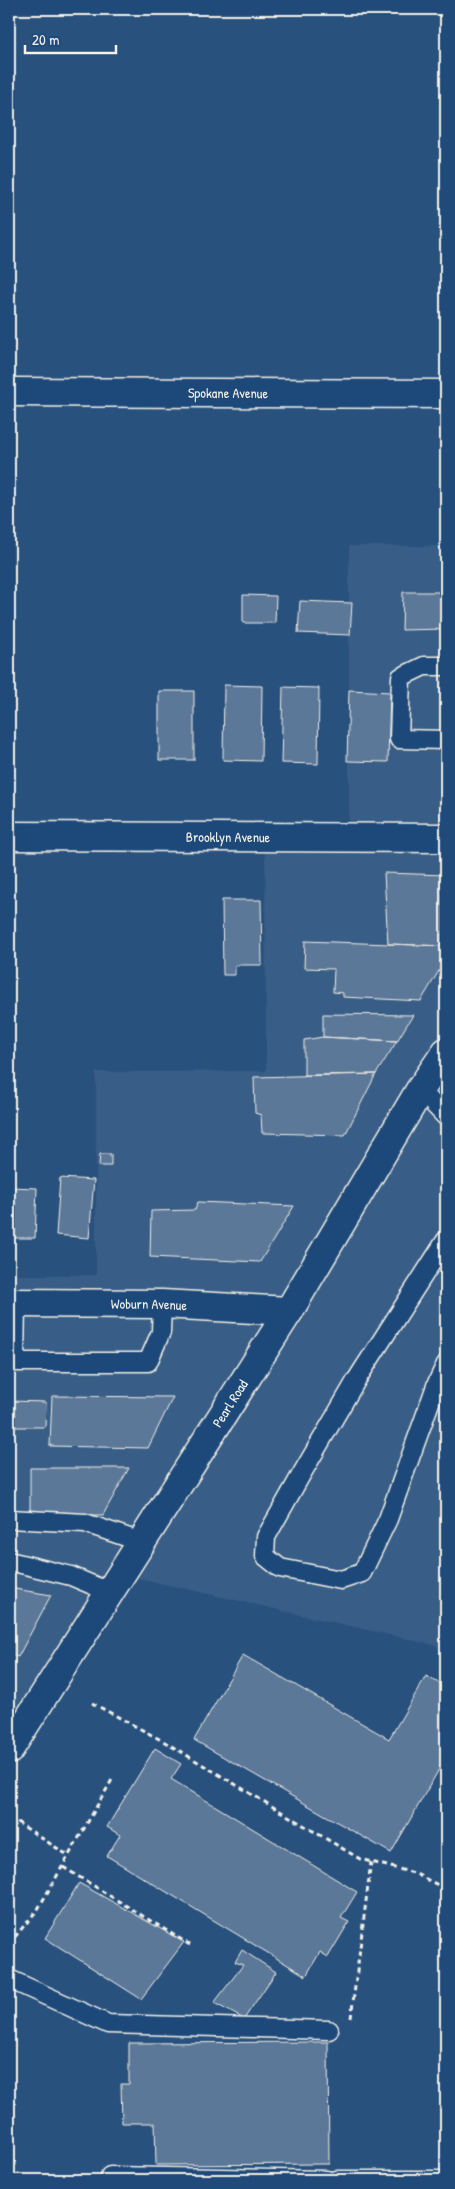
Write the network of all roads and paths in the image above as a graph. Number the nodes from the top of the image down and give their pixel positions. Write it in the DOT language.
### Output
graph roads {
  1 [pos="9,392"];
  2 [pos="446,394"];
  3 [pos="446,666"];
  4 [pos="446,740"];
  5 [pos="9,836"];
  6 [pos="446,838"];
  7 [pos="446,1052"];
  8 [pos="420,1090"];
  9 [pos="446,1117"];
  10 [pos="446,1240"];
  11 [pos="12,1303"];
  12 [pos="162,1304"];
  13 [pos="289,1311"];
  14 [pos="446,1364"];
  15 [pos="9,1519"];
  16 [pos="141,1542"];
  17 [pos="9,1561"];
  18 [pos="109,1592"];
  19 [pos="92,1703"];
  20 [pos="9,1750"];
  21 [pos="113,1778"];
  22 [pos="17,1822"];
  23 [pos="69,1856"];
  24 [pos="371,1862"];
  25 [pos="63,1867"];
  26 [pos="446,1890"];
  27 [pos="9,1944"];
  28 [pos="190,1945"];
  29 [pos="9,1979"];
  30 [pos="350,2024"];
  31 [pos="329,2030"];
  32 [pos="110,2176"];
  33 [pos="384,2179"];
  34 [pos="327,2180"];
  35 [pos="336,2180"];
  36 [pos="446,2180"];
  1 -- 2 [label="street, Spokane Avenue"];
  3 -- 4 [label="lane"];
  5 -- 6 [label="street, Brooklyn Avenue"];
  7 -- 8 [label="street, Pearl Road"];
  8 -- 9 [label="lane"];
  8 -- 13 [label="street, Pearl Road"];
  10 -- 14 [label="lane"];
  11 -- 12 [label="street, Woburn Avenue"];
  11 -- 12 [label="lane"];
  12 -- 13 [label="street, Woburn Avenue"];
  13 -- 16 [label="street, Pearl Road"];
  15 -- 16 [label="lane"];
  16 -- 18 [label="street, Pearl Road"];
  17 -- 18 [label="lane"];
  18 -- 20 [label="street, Pearl Road"];
  19 -- 24 [label="path"];
  21 -- 23 [label="path"];
  22 -- 23 [label="path"];
  23 -- 25 [label="path"];
  24 -- 26 [label="path"];
  24 -- 30 [label="path"];
  25 -- 27 [label="path"];
  25 -- 28 [label="path"];
  29 -- 31 [label="lane"];
  32 -- 34 [label="lane"];
  33 -- 35 [label="lane"];
  33 -- 36 [label="lane"];
}
